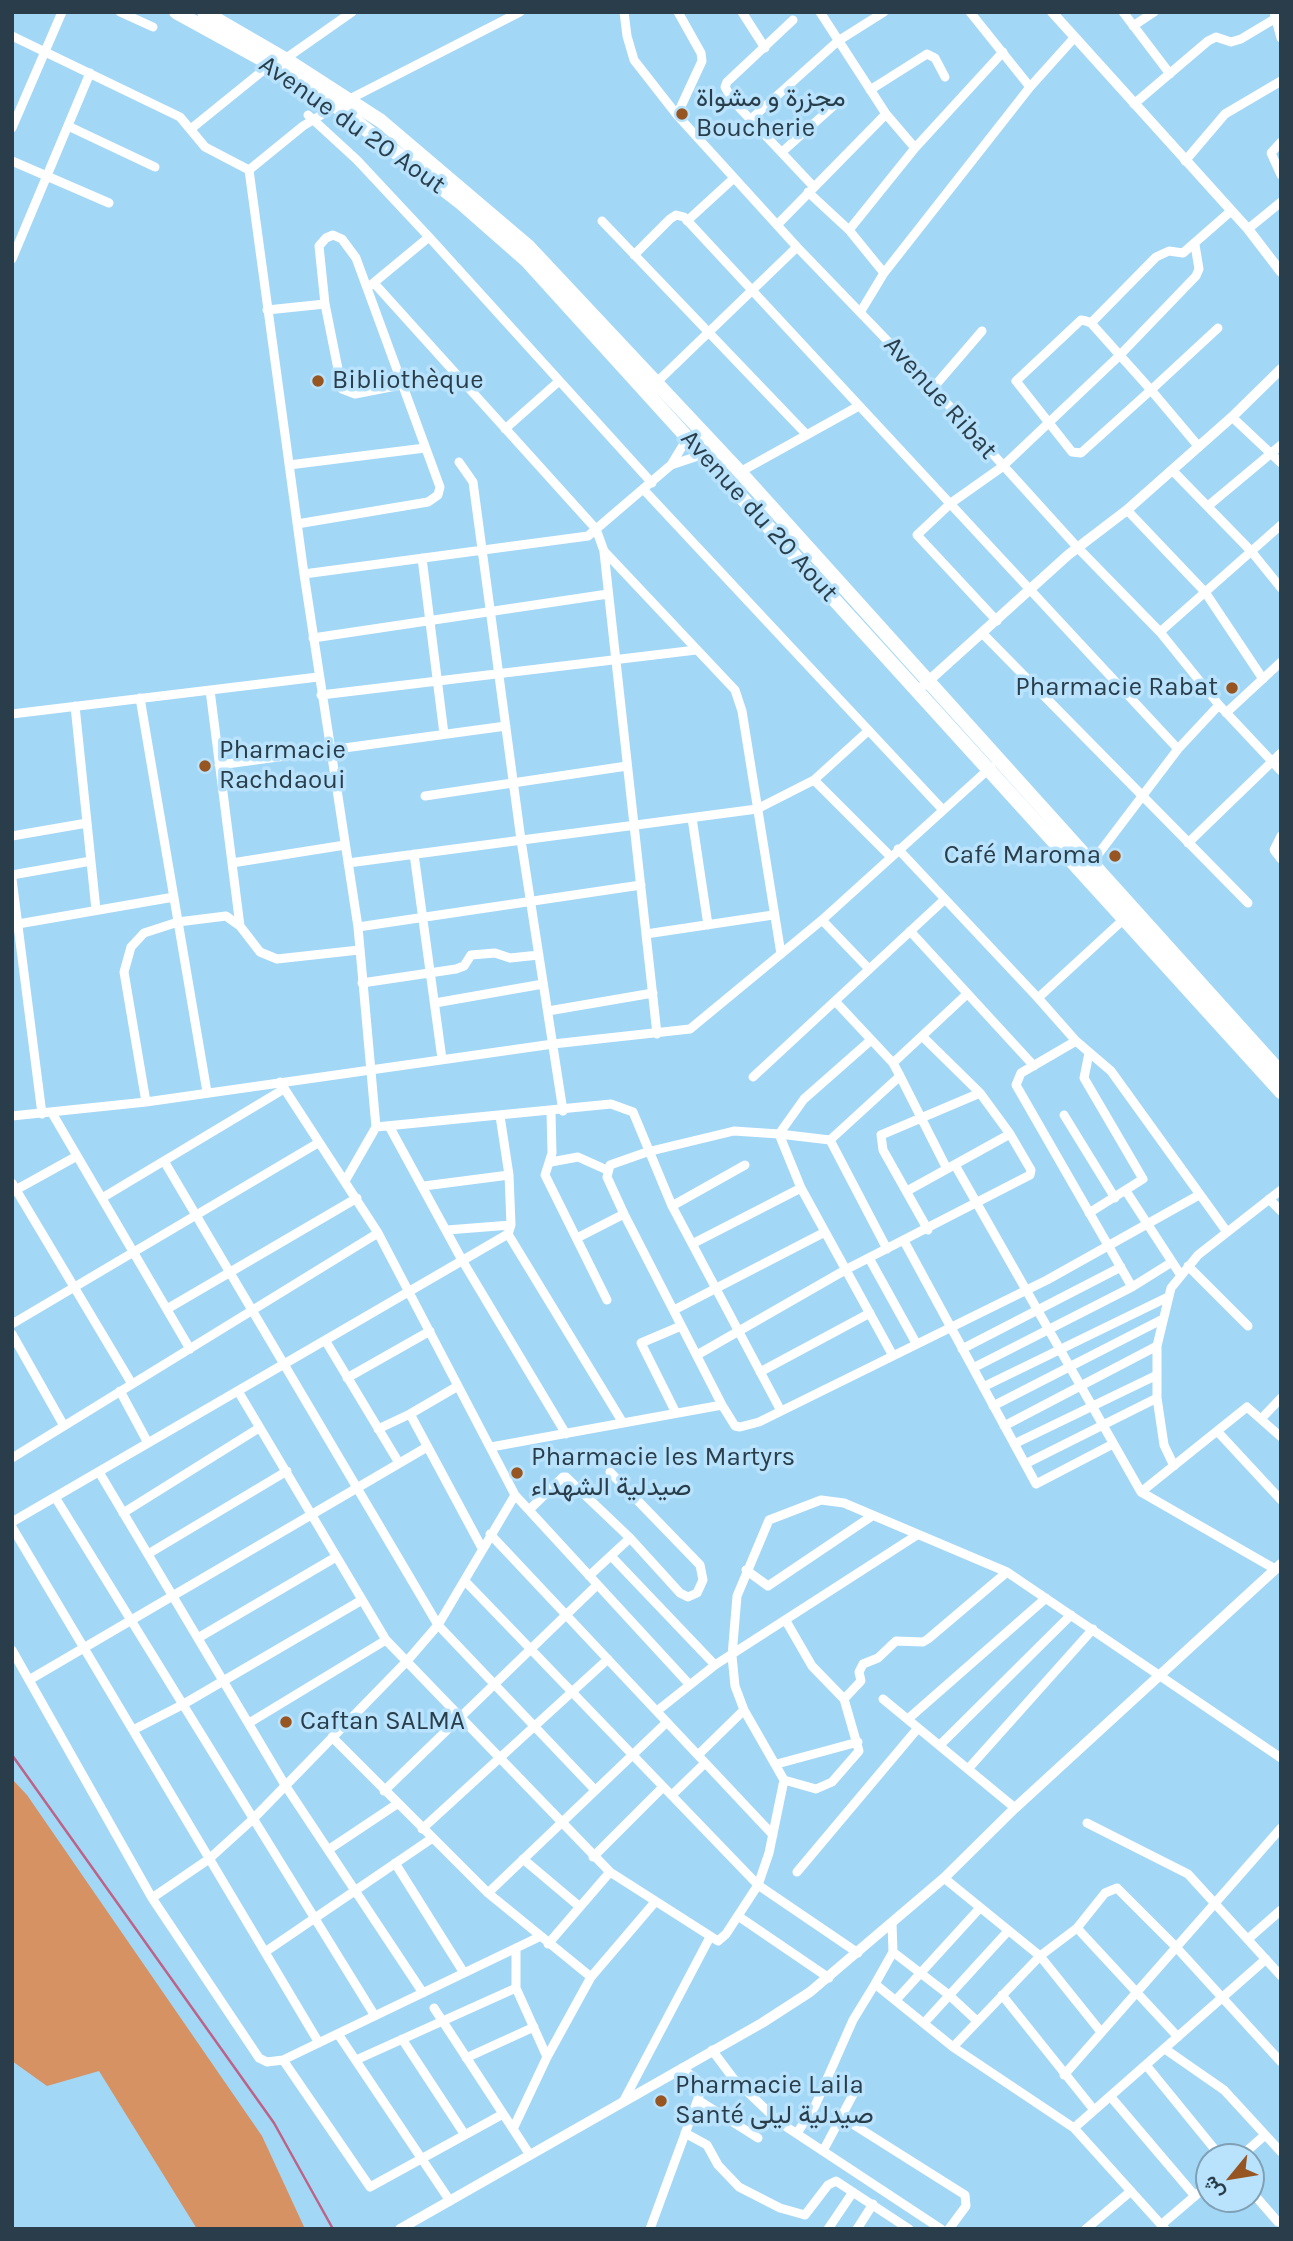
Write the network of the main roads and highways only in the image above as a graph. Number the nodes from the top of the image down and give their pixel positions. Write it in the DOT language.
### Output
graph roads {
  1 [pos="176,12"];
  2 [pos="204,12"];
  3 [pos="278,61"];
  4 [pos="922,686"];
  5 [pos="992,765"];
  6 [pos="1281,1073"];
  7 [pos="1281,1092"];
  1 -- 3 [label="main road, Avenue du 20 Aout"];
  2 -- 3 [label="main road, Avenue du 20 Aout"];
  3 -- 4 [label="main road, Avenue du 20 Aout"];
  3 -- 4 [label="main road, Avenue du 20 Aout"];
  4 -- 5 [label="main road, Avenue du 20 Aout"];
  5 -- 6 [label="main road, Avenue du 20 Aout"];
  5 -- 7 [label="main road, Avenue du 20 Aout"];
}
